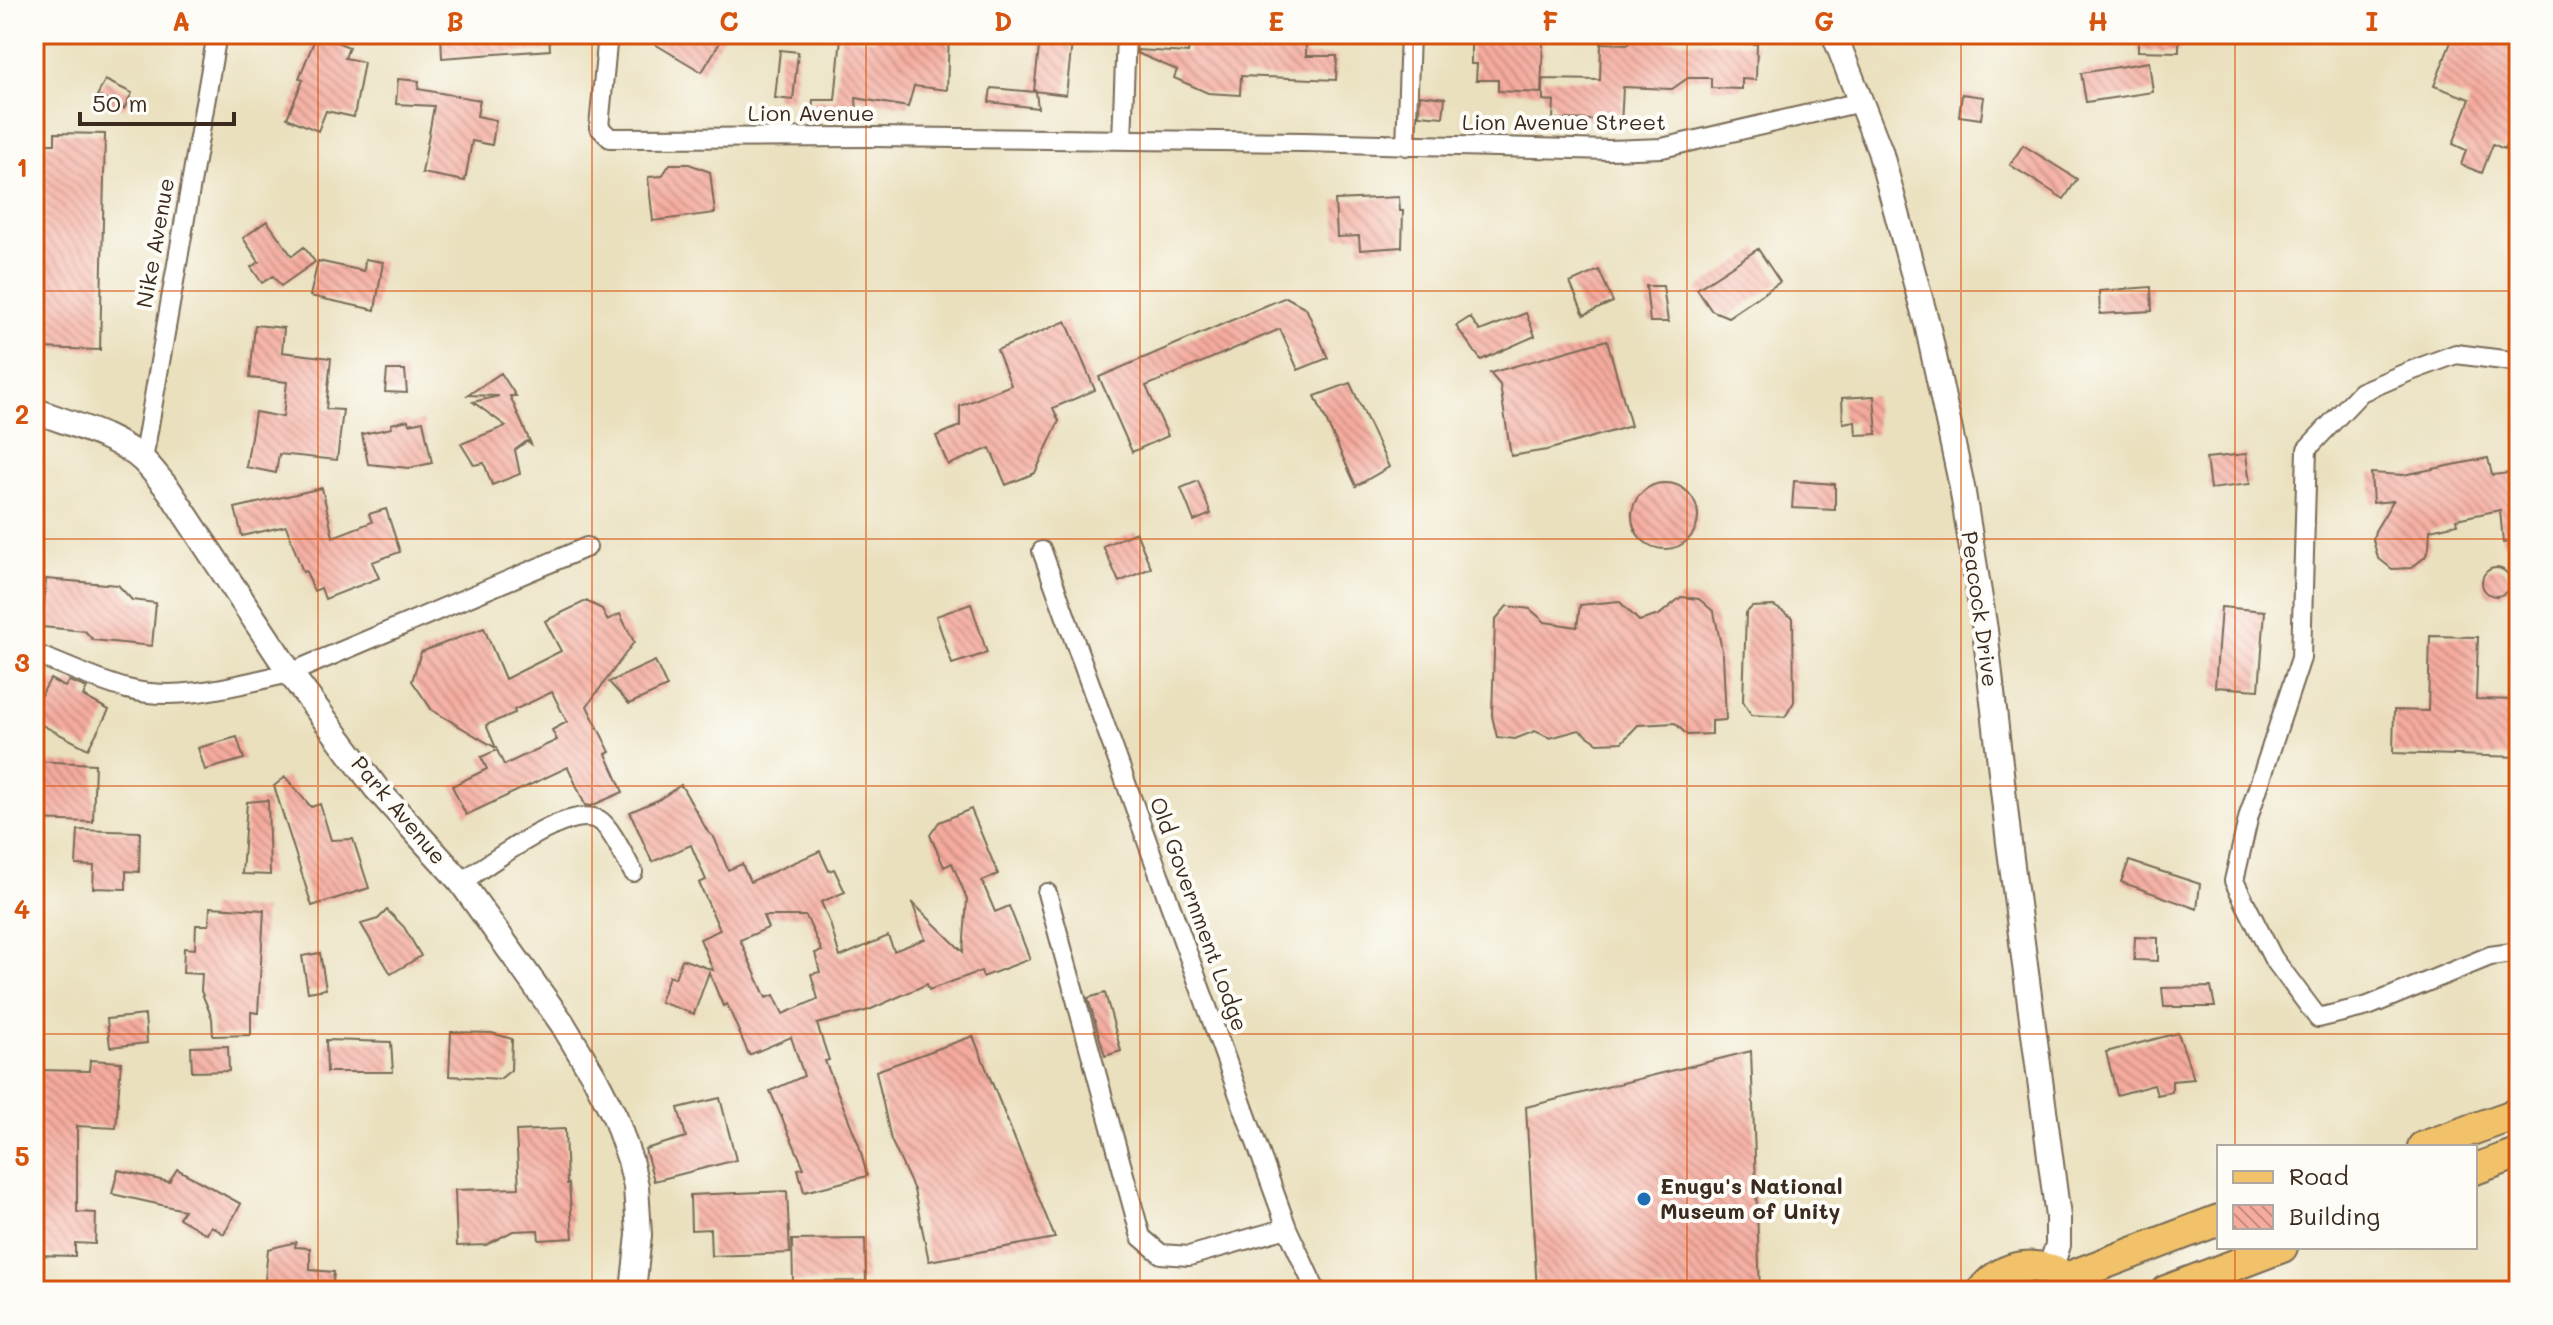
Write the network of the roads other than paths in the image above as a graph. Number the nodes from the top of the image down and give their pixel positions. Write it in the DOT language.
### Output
graph roads {
  1 [pos="217,34"];
  2 [pos="608,34"];
  3 [pos="1126,34"];
  4 [pos="1410,34"];
  5 [pos="1834,34"];
  6 [pos="1861,102"];
  7 [pos="1122,140"];
  8 [pos="1406,146"];
  9 [pos="2519,362"];
  10 [pos="34,410"];
  11 [pos="143,460"];
  12 [pos="587,547"];
  13 [pos="1042,551"];
  14 [pos="34,657"];
  15 [pos="290,673"];
  16 [pos="633,872"];
  17 [pos="461,882"];
  18 [pos="1047,893"];
  19 [pos="2519,952"];
  20 [pos="2519,1113"];
  21 [pos="2429,1145"];
  22 [pos="2519,1153"];
  23 [pos="2477,1168"];
  24 [pos="2217,1221"];
  25 [pos="1287,1228"];
  26 [pos="2277,1249"];
  27 [pos="2067,1279"];
  28 [pos="1313,1290"];
  29 [pos="633,1291"];
  30 [pos="1982,1291"];
  31 [pos="2166,1291"];
  1 -- 11 [label="street, Nike Avenue"];
  2 -- 7 [label="street, Lion Avenue"];
  3 -- 7 [label="street"];
  4 -- 8 [label="street"];
  5 -- 6 [label="street, Peacock Drive"];
  6 -- 8 [label="street, Lion Avenue Street"];
  6 -- 27 [label="street, Peacock Drive"];
  7 -- 8 [label="street, Lion Avenue Street"];
  9 -- 19 [label="street"];
  10 -- 11 [label="street, Park Avenue"];
  11 -- 15 [label="street, Park Avenue"];
  12 -- 15 [label="street"];
  13 -- 25 [label="street, Old Government Lodge"];
  14 -- 15 [label="street"];
  15 -- 17 [label="street, Park Avenue"];
  16 -- 17 [label="street"];
  17 -- 29 [label="street, Park Avenue"];
  18 -- 25 [label="street"];
  20 -- 21 [label="main road"];
  22 -- 23 [label="main road"];
  24 -- 27 [label="main road"];
  25 -- 28 [label="street, Old Government Lodge"];
  26 -- 31 [label="main road"];
  27 -- 30 [label="main road"];
}
